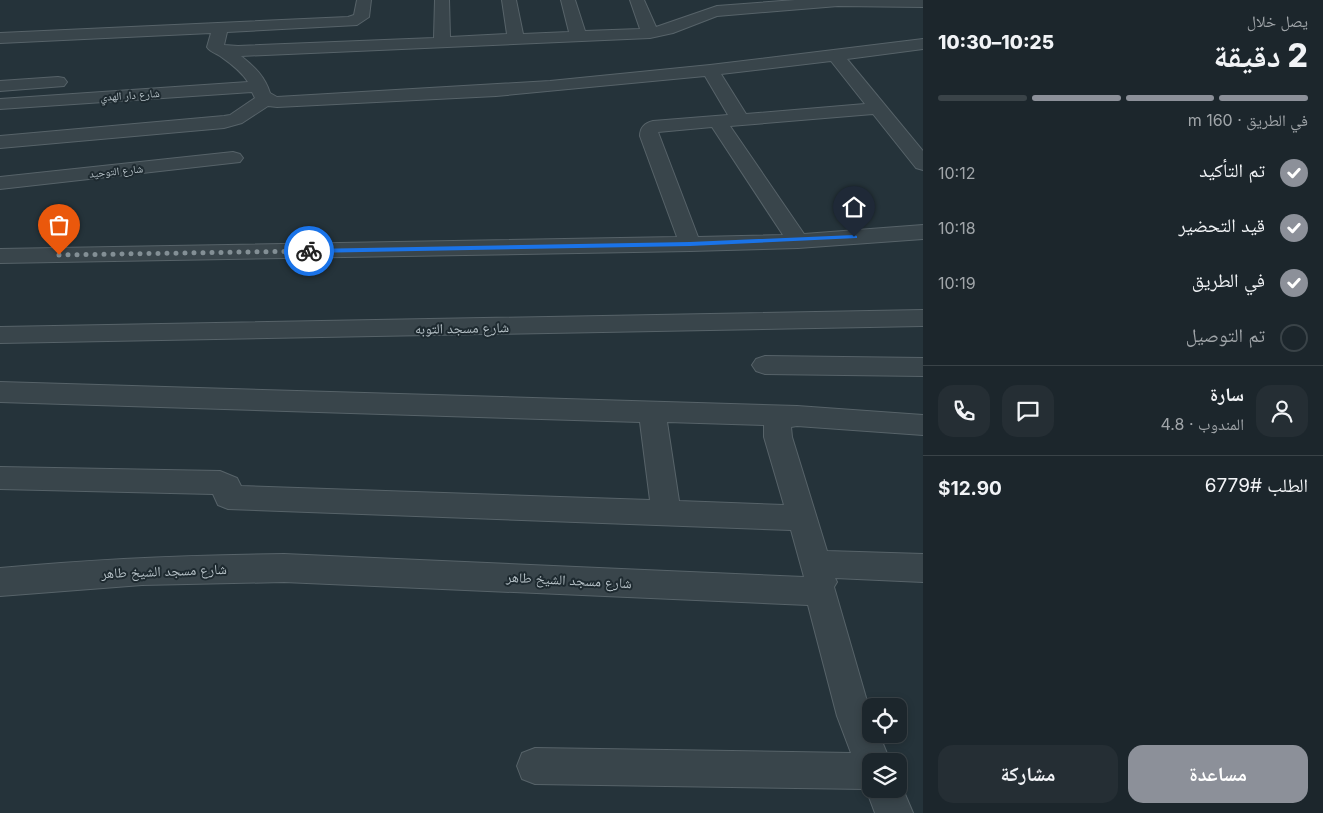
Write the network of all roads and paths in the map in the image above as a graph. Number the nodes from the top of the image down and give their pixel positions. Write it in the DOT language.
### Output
graph roads {
  1 [pos="364,0"];
  2 [pos="442,0"];
  3 [pos="509,0"];
  4 [pos="568,0"];
  5 [pos="637,0"];
  6 [pos="855,0"];
  7 [pos="917,2"];
  8 [pos="923,15"];
  9 [pos="220,28"];
  10 [pos="650,33"];
  11 [pos="578,36"];
  12 [pos="0,38"];
  13 [pos="516,38"];
  14 [pos="442,41"];
  15 [pos="923,44"];
  16 [pos="224,51"];
  17 [pos="836,56"];
  18 [pos="710,71"];
  19 [pos="135,78"];
  20 [pos="77,81"];
  21 [pos="0,86"];
  22 [pos="259,86"];
  23 [pos="0,104"];
  24 [pos="876,108"];
  25 [pos="740,119"];
  26 [pos="717,121"];
  27 [pos="0,142"];
  28 [pos="233,158"];
  29 [pos="923,164"];
  30 [pos="0,183"];
  31 [pos="923,232"];
  32 [pos="798,240"];
  33 [pos="690,244"];
  34 [pos="0,256"];
  35 [pos="923,318"];
  36 [pos="0,335"];
  37 [pos="765,365"];
  38 [pos="923,367"];
  39 [pos="0,392"];
  40 [pos="652,411"];
  41 [pos="788,416"];
  42 [pos="923,424"];
  43 [pos="0,478"];
  44 [pos="666,514"];
  45 [pos="802,518"];
  46 [pos="923,568"];
  47 [pos="817,575"];
  48 [pos="0,582"];
  49 [pos="869,753"];
  50 [pos="535,766"];
  51 [pos="862,771"];
  52 [pos="888,798"];
  53 [pos="894,813"];
  1 -- 9 [label="street"];
  2 -- 14 [label="street"];
  3 -- 13 [label="street"];
  4 -- 11 [label="street"];
  5 -- 10 [label="street"];
  6 -- 7 [label="street"];
  6 -- 10 [label="street"];
  7 -- 8 [label="street"];
  9 -- 12 [label="street"];
  9 -- 16 [label="street"];
  10 -- 11 [label="street"];
  11 -- 13 [label="street"];
  13 -- 14 [label="street"];
  14 -- 16 [label="street"];
  15 -- 17 [label="street"];
  16 -- 22 [label="street"];
  17 -- 18 [label="street"];
  17 -- 24 [label="street"];
  18 -- 22 [label="street"];
  18 -- 25 [label="street"];
  19 -- 22 [label="street"];
  20 -- 21 [label="street"];
  22 -- 23 [label="street, شارع دار الهدي"];
  22 -- 27 [label="street"];
  24 -- 25 [label="street"];
  24 -- 29 [label="street"];
  25 -- 26 [label="street"];
  26 -- 32 [label="street"];
  26 -- 33 [label="street"];
  28 -- 30 [label="street, شارع التوحيد"];
  31 -- 32 [label="street"];
  32 -- 33 [label="street"];
  33 -- 34 [label="street"];
  35 -- 36 [label="street, شارع مسجد التوبه"];
  37 -- 38 [label="street"];
  39 -- 40 [label="street"];
  40 -- 41 [label="street"];
  40 -- 44 [label="street"];
  41 -- 42 [label="street"];
  41 -- 45 [label="street"];
  43 -- 44 [label="street"];
  44 -- 45 [label="street"];
  45 -- 47 [label="street"];
  46 -- 47 [label="street, شارع مسجد الشيخ طاهر"];
  47 -- 48 [label="street, شارع مسجد الشيخ طاهر"];
  47 -- 49 [label="street"];
  50 -- 51 [label="street"];
  52 -- 53 [label="street"];
}
